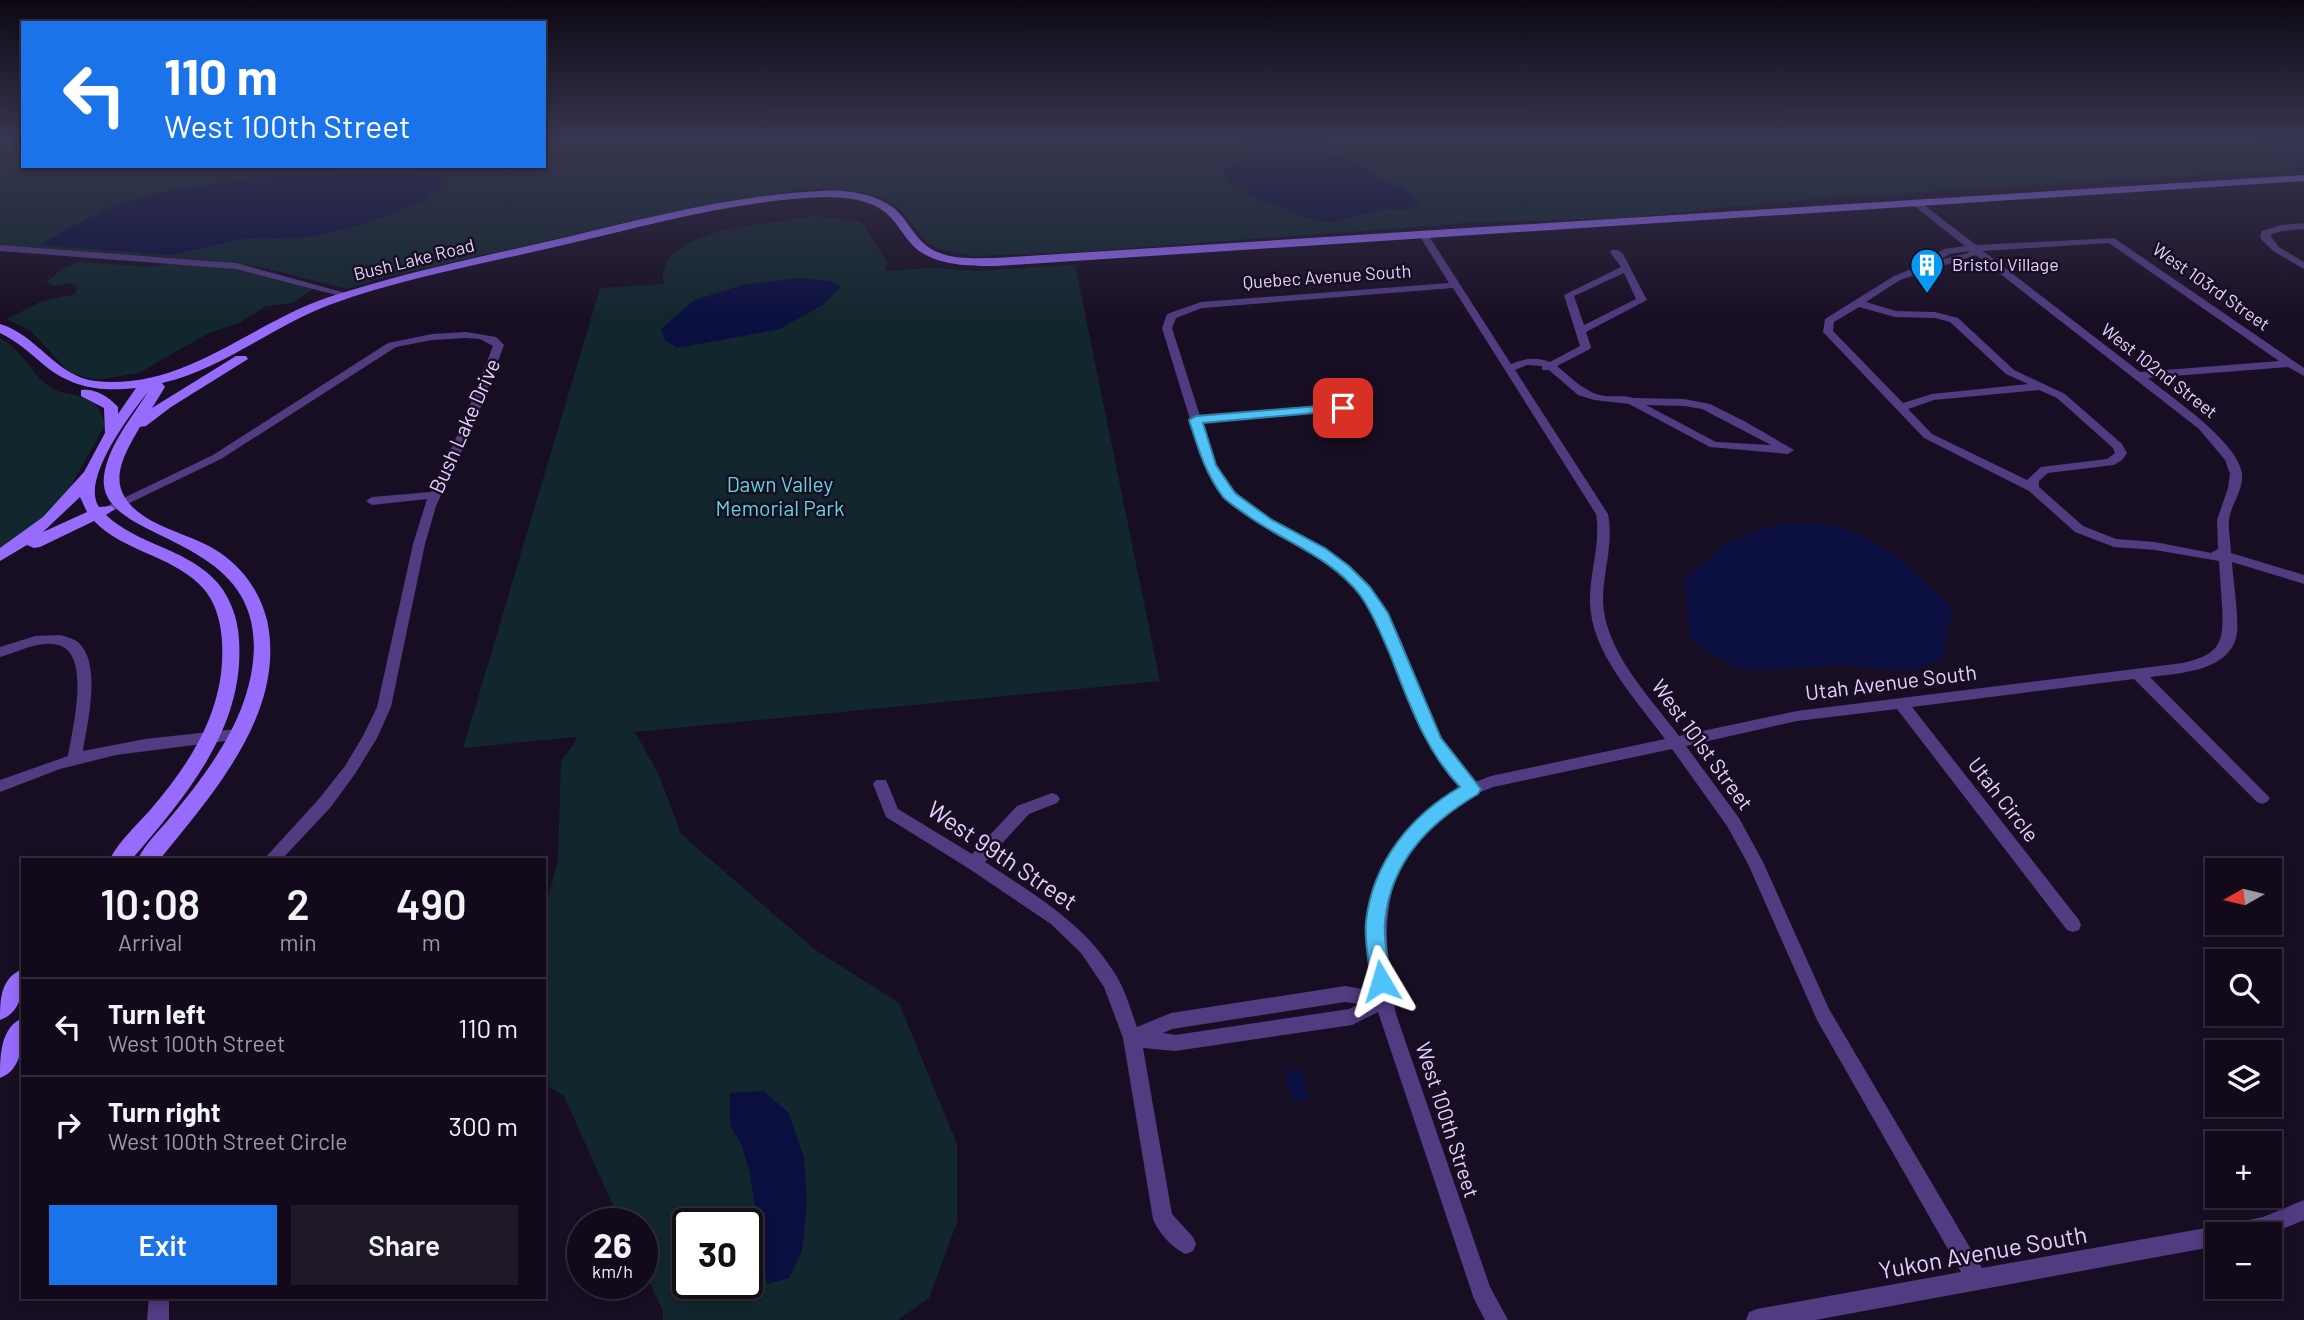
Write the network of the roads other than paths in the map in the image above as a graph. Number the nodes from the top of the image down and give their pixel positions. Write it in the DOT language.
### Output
graph roads {
  1 [pos="766,201"];
  2 [pos="863,201"];
  3 [pos="1967,201"];
  4 [pos="1916,204"];
  5 [pos="2304,226"];
  6 [pos="1424,235"];
  7 [pos="0,248"];
  8 [pos="1975,250"];
  9 [pos="1615,252"];
  10 [pos="2304,266"];
  11 [pos="1626,268"];
  12 [pos="1457,285"];
  13 [pos="348,295"];
  14 [pos="1857,303"];
  15 [pos="0,328"];
  16 [pos="1581,331"];
  17 [pos="250,352"];
  18 [pos="39,355"];
  19 [pos="2304,362"];
  20 [pos="2291,363"];
  21 [pos="1552,365"];
  22 [pos="1510,368"];
  23 [pos="2304,373"];
  24 [pos="2137,376"];
  25 [pos="151,386"];
  26 [pos="2041,387"];
  27 [pos="86,393"];
  28 [pos="1627,399"];
  29 [pos="1343,408"];
  30 [pos="1900,408"];
  31 [pos="1196,420"];
  32 [pos="112,435"];
  33 [pos="130,436"];
  34 [pos="90,473"];
  35 [pos="2033,488"];
  36 [pos="434,495"];
  37 [pos="372,501"];
  38 [pos="110,508"];
  39 [pos="2226,557"];
  40 [pos="0,558"];
  41 [pos="2304,580"];
  42 [pos="0,652"];
  43 [pos="2138,674"];
  44 [pos="1900,702"];
  45 [pos="236,735"];
  46 [pos="211,737"];
  47 [pos="1675,741"];
  48 [pos="75,757"];
  49 [pos="881,784"];
  50 [pos="0,786"];
  51 [pos="1472,789"];
  52 [pos="2262,798"];
  53 [pos="1052,799"];
  54 [pos="121,858"];
  55 [pos="149,858"];
  56 [pos="273,858"];
  57 [pos="974,863"];
  58 [pos="2073,925"];
  59 [pos="21,982"];
  60 [pos="1384,1000"];
  61 [pos="0,1010"];
  62 [pos="21,1031"];
  63 [pos="1132,1038"];
  64 [pos="0,1068"];
  65 [pos="2304,1210"];
  66 [pos="2275,1222"];
  67 [pos="2205,1238"];
  68 [pos="1185,1244"];
  69 [pos="1978,1281"];
  70 [pos="159,1299"];
  71 [pos="158,1320"];
  72 [pos="1497,1320"];
  73 [pos="1757,1320"];
  1 -- 13 [label="street, Bush Lake Road"];
  2 -- 6 [label="street, Bush Lake Road"];
  3 -- 4 [label="street, Bush Lake Road"];
  4 -- 6 [label="street, Bush Lake Road"];
  4 -- 8 [label="street, West 102nd Street"];
  5 -- 10 [label="street"];
  6 -- 12 [label="street, West 101st Street"];
  7 -- 13 [label="street"];
  8 -- 14 [label="street"];
  8 -- 20 [label="street, West 103rd Street"];
  8 -- 24 [label="street, West 102nd Street"];
  9 -- 11 [label="street"];
  11 -- 16 [label="street"];
  11 -- 16 [label="street"];
  12 -- 22 [label="street, West 101st Street"];
  12 -- 31 [label="street, Quebec Avenue South"];
  13 -- 17 [label="street, Bush Lake Road"];
  13 -- 25 [label="street, Bush Lake Road"];
  14 -- 26 [label="street"];
  14 -- 30 [label="street"];
  15 -- 18 [label="street"];
  16 -- 21 [label="street"];
  17 -- 25 [label="street, Bush Lake Road"];
  17 -- 33 [label="street"];
  18 -- 25 [label="street"];
  18 -- 27 [label="street"];
  19 -- 20 [label="street"];
  20 -- 23 [label="street, West 103rd Street"];
  20 -- 24 [label="street"];
  21 -- 22 [label="street"];
  21 -- 28 [label="street"];
  22 -- 47 [label="street, West 101st Street"];
  24 -- 39 [label="street, West 102nd Street"];
  25 -- 27 [label="street"];
  25 -- 32 [label="street"];
  25 -- 33 [label="street"];
  26 -- 30 [label="street"];
  26 -- 35 [label="street"];
  27 -- 32 [label="street"];
  28 -- 28 [label="street"];
  29 -- 31 [label="street"];
  30 -- 35 [label="street"];
  31 -- 51 [label="street"];
  32 -- 34 [label="street"];
  33 -- 38 [label="street"];
  34 -- 38 [label="street"];
  34 -- 40 [label="street"];
  35 -- 39 [label="street"];
  36 -- 37 [label="street"];
  36 -- 38 [label="street, Bush Lake Drive"];
  36 -- 56 [label="street, Bush Lake Drive"];
  38 -- 40 [label="street"];
  38 -- 45 [label="street"];
  38 -- 46 [label="street"];
  39 -- 41 [label="street"];
  39 -- 43 [label="street, Utah Avenue South"];
  42 -- 48 [label="street"];
  43 -- 44 [label="street, Utah Avenue South"];
  43 -- 52 [label="street"];
  44 -- 47 [label="street, Utah Avenue South"];
  44 -- 58 [label="street, Utah Circle"];
  45 -- 46 [label="street"];
  45 -- 55 [label="street"];
  46 -- 48 [label="street"];
  46 -- 54 [label="street"];
  47 -- 51 [label="street, Utah Avenue South"];
  47 -- 69 [label="street, West 101st Street"];
  48 -- 50 [label="street"];
  49 -- 57 [label="street, West 99th Street"];
  51 -- 60 [label="street, West 100th Street"];
  53 -- 57 [label="street"];
  57 -- 63 [label="street, West 99th Street"];
  59 -- 61 [label="street"];
  60 -- 63 [label="street"];
  60 -- 72 [label="street, West 100th Street"];
  62 -- 64 [label="street"];
  63 -- 68 [label="street, West 99th Street"];
  65 -- 66 [label="street"];
  67 -- 69 [label="street, Yukon Avenue South"];
  69 -- 73 [label="street, Yukon Avenue South"];
  70 -- 71 [label="street"];
}
